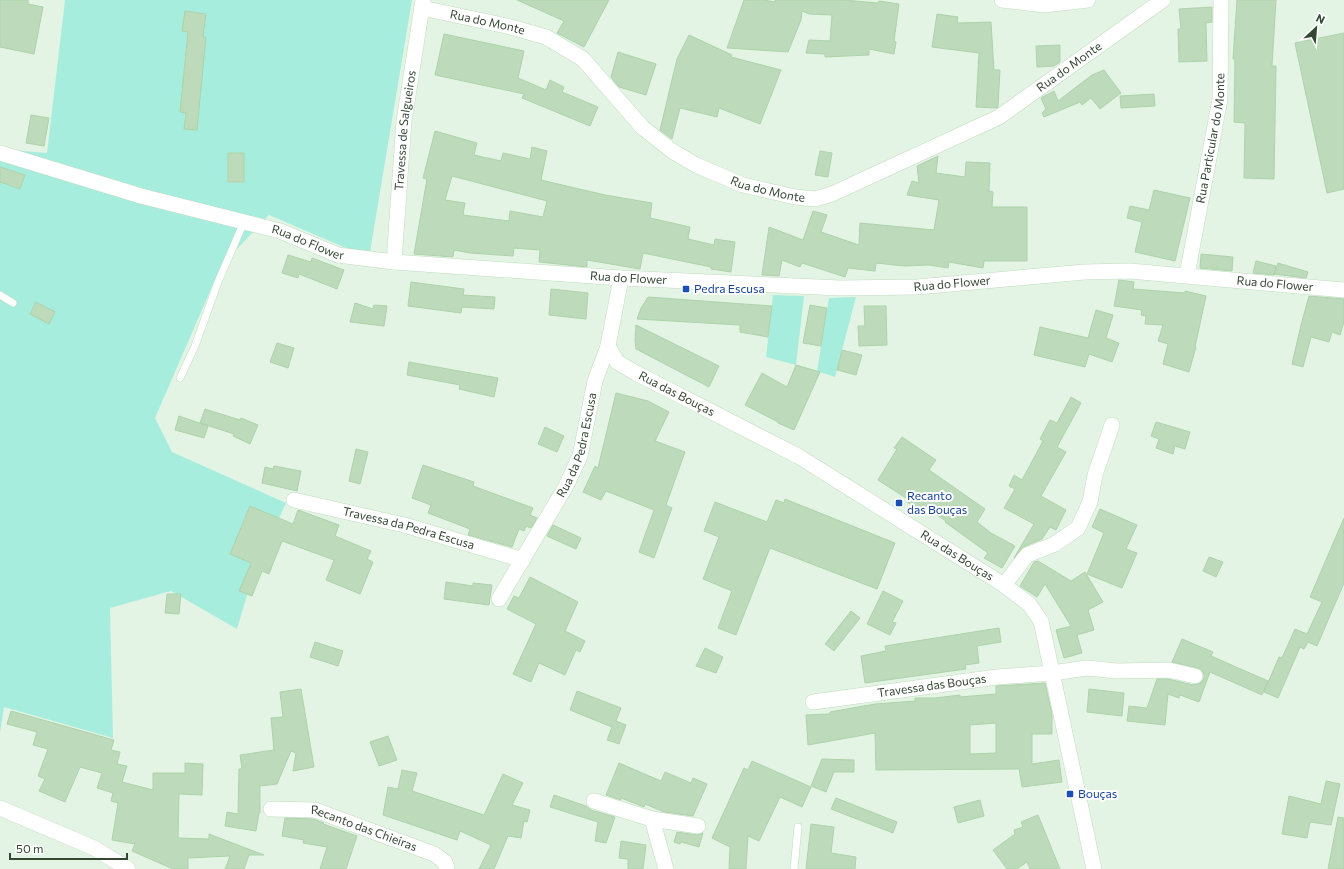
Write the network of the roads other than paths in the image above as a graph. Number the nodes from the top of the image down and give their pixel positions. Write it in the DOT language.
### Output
graph roads {
  1 [pos="1002,0"];
  2 [pos="1088,0"];
  3 [pos="1163,0"];
  4 [pos="1221,0"];
  5 [pos="423,4"];
  6 [pos="0,153"];
  7 [pos="244,221"];
  8 [pos="394,262"];
  9 [pos="1187,275"];
  10 [pos="621,278"];
  11 [pos="1344,290"];
  12 [pos="0,295"];
  13 [pos="13,303"];
  14 [pos="608,346"];
  15 [pos="180,378"];
  16 [pos="1112,425"];
  17 [pos="294,500"];
  18 [pos="523,560"];
  19 [pos="1004,585"];
  20 [pos="499,599"];
  21 [pos="1052,673"];
  22 [pos="1195,676"];
  23 [pos="813,702"];
  24 [pos="594,801"];
  25 [pos="0,808"];
  26 [pos="271,809"];
  27 [pos="652,819"];
  28 [pos="698,826"];
  29 [pos="798,827"];
  30 [pos="128,869"];
  31 [pos="447,869"];
  32 [pos="666,869"];
  33 [pos="794,869"];
  34 [pos="1094,869"];
  1 -- 2 [label="street"];
  3 -- 5 [label="street, Rua do Monte"];
  4 -- 9 [label="street, Rua Particular do Monte"];
  5 -- 8 [label="street, Travessa de Salgueiros"];
  6 -- 7 [label="street, Rua do Flower"];
  7 -- 8 [label="street, Rua do Flower"];
  7 -- 15 [label="lane"];
  8 -- 10 [label="street, Rua do Flower"];
  9 -- 10 [label="street, Rua do Flower"];
  9 -- 11 [label="street, Rua do Flower"];
  10 -- 14 [label="street, Rua da Pedra Escusa"];
  12 -- 13 [label="lane"];
  14 -- 18 [label="street, Rua da Pedra Escusa"];
  14 -- 19 [label="street, Rua das Bouças"];
  16 -- 19 [label="street"];
  17 -- 18 [label="street, Travessa da Pedra Escusa"];
  18 -- 20 [label="street, Rua da Pedra Escusa"];
  19 -- 21 [label="street, Rua das Bouças"];
  21 -- 22 [label="street, Travessa das Bouças"];
  21 -- 23 [label="street, Travessa das Bouças"];
  21 -- 34 [label="street, Rua das Bouças"];
  24 -- 27 [label="street"];
  25 -- 30 [label="street"];
  26 -- 31 [label="street, Recanto das Chieiras"];
  27 -- 28 [label="street"];
  27 -- 32 [label="street"];
  29 -- 33 [label="lane"];
}
